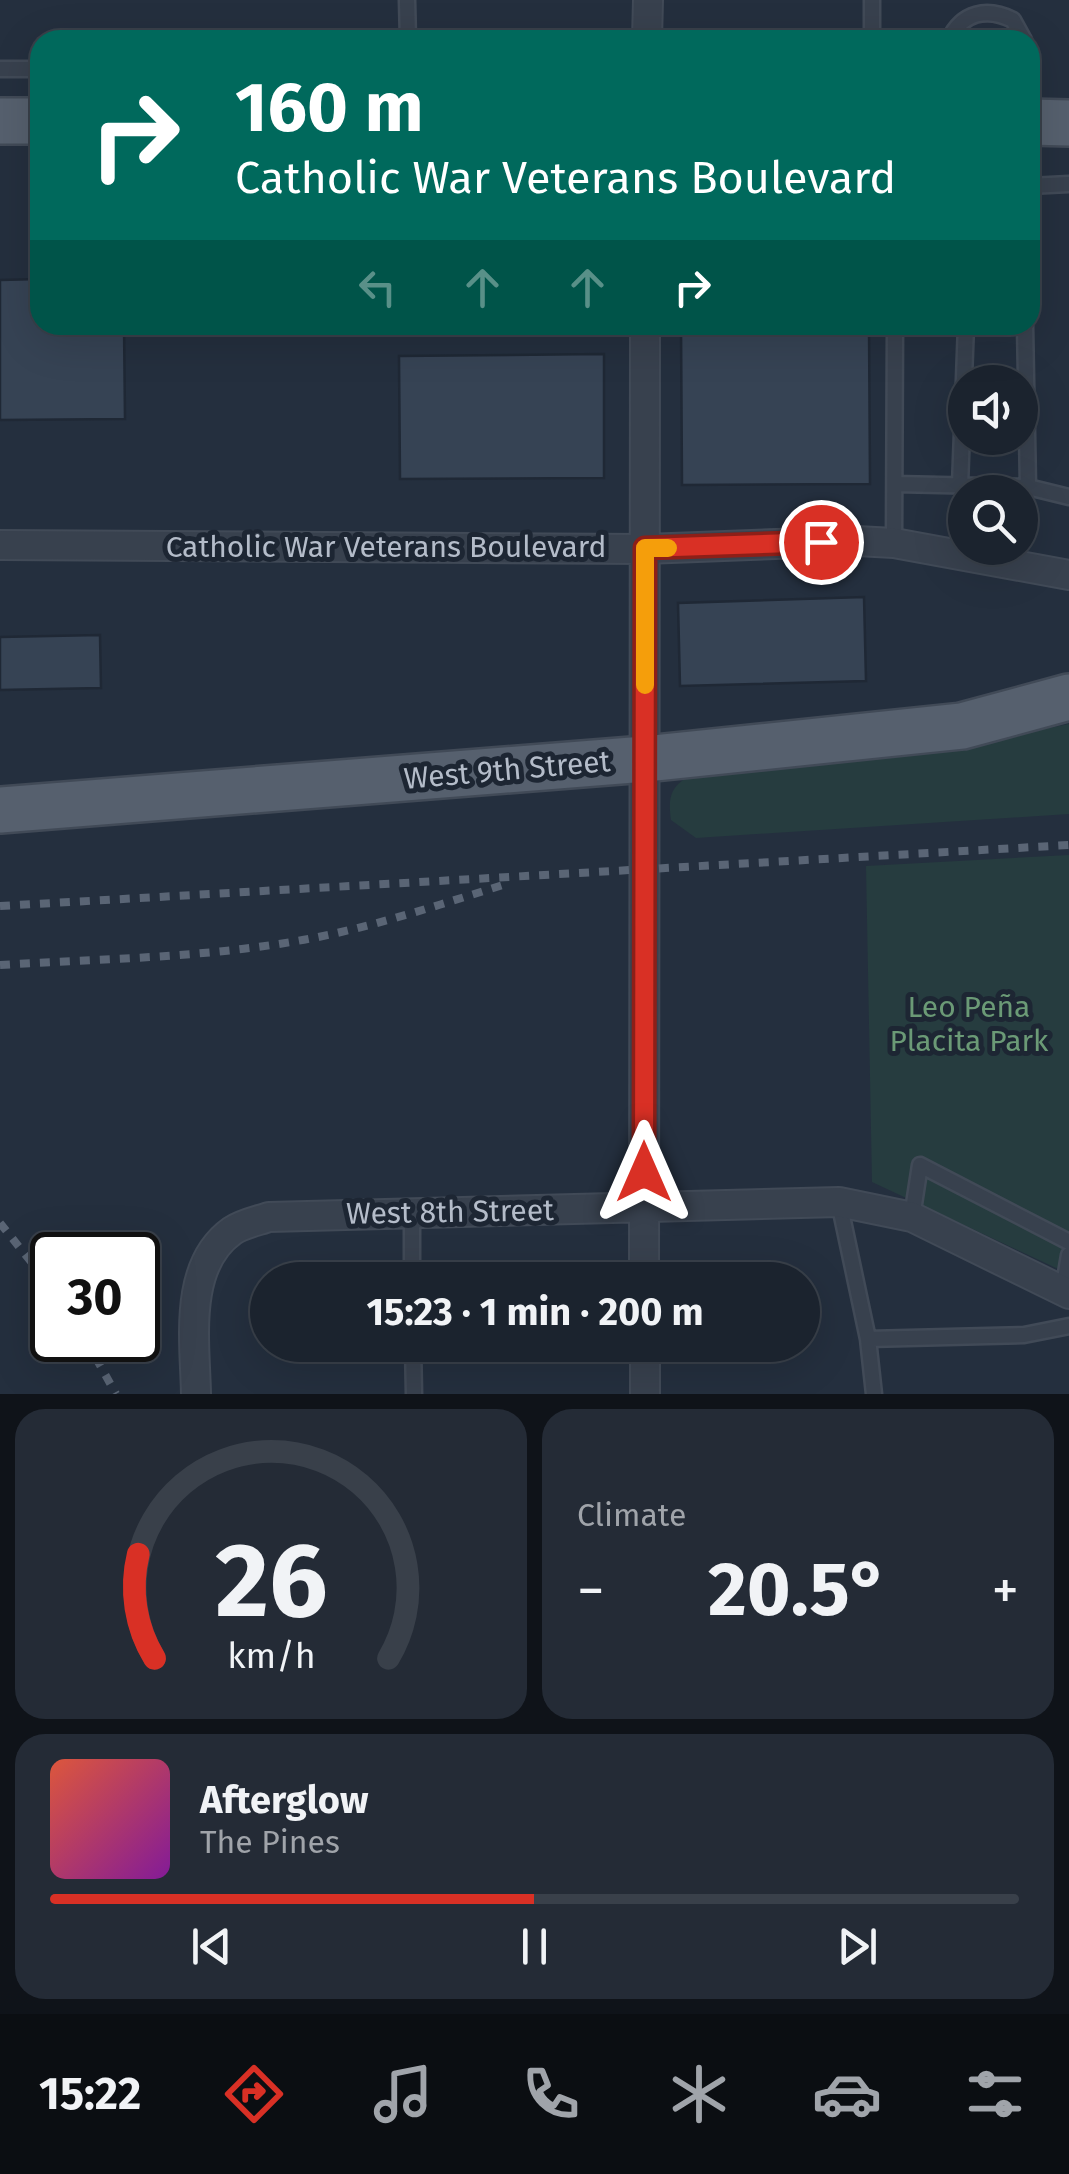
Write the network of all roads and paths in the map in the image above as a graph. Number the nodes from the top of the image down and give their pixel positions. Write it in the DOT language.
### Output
graph roads {
  1 [pos="407,0"];
  2 [pos="648,0"];
  3 [pos="872,0"];
  4 [pos="408,30"];
  5 [pos="647,30"];
  6 [pos="872,30"];
  7 [pos="957,30"];
  8 [pos="1018,30"];
  9 [pos="0,69"];
  10 [pos="30,69"];
  11 [pos="0,121"];
  12 [pos="30,121"];
  13 [pos="1040,122"];
  14 [pos="1069,123"];
  15 [pos="1069,184"];
  16 [pos="1040,185"];
  17 [pos="645,335"];
  18 [pos="895,335"];
  19 [pos="966,335"];
  20 [pos="1025,335"];
  21 [pos="960,475"];
  22 [pos="1028,475"];
  23 [pos="896,484"];
  24 [pos="948,485"];
  25 [pos="1038,490"];
  26 [pos="1069,498"];
  27 [pos="894,543"];
  28 [pos="0,545"];
  29 [pos="645,548"];
  30 [pos="1069,575"];
  31 [pos="1069,697"];
  32 [pos="645,759"];
  33 [pos="0,810"];
  34 [pos="840,1202"];
  35 [pos="412,1210"];
  36 [pos="644,1211"];
  37 [pos="912,1217"];
  38 [pos="1069,1242"];
  39 [pos="1069,1255"];
  40 [pos="412,1262"];
  41 [pos="644,1262"];
  42 [pos="1066,1292"];
  43 [pos="1069,1326"];
  44 [pos="868,1339"];
  45 [pos="413,1362"];
  46 [pos="645,1362"];
  47 [pos="196,1394"];
  48 [pos="414,1394"];
  49 [pos="645,1394"];
  50 [pos="874,1394"];
  1 -- 4 [label="lane"];
  2 -- 5 [label="street"];
  3 -- 6 [label="lane"];
  7 -- 8 [label="lane"];
  9 -- 10 [label="lane"];
  11 -- 12 [label="main road"];
  13 -- 14 [label="main road"];
  15 -- 16 [label="lane"];
  17 -- 29 [label="street"];
  18 -- 23 [label="lane"];
  19 -- 21 [label="lane"];
  20 -- 22 [label="lane"];
  23 -- 24 [label="lane"];
  23 -- 27 [label="lane"];
  25 -- 26 [label="lane"];
  27 -- 29 [label="street, Catholic War Veterans Boulevard"];
  27 -- 30 [label="street, Catholic War Veterans Boulevard"];
  28 -- 29 [label="street, Catholic War Veterans Boulevard"];
  29 -- 32 [label="street"];
  31 -- 32 [label="main road, West 9th Street"];
  32 -- 33 [label="main road, West 9th Street"];
  32 -- 36 [label="street"];
  34 -- 36 [label="street, West 8th Street"];
  34 -- 37 [label="street, West 8th Street"];
  34 -- 44 [label="lane"];
  35 -- 36 [label="street, West 8th Street"];
  35 -- 40 [label="lane"];
  35 -- 47 [label="street, West 8th Street"];
  36 -- 41 [label="street"];
  37 -- 38 [label="lane"];
  37 -- 42 [label="street, West 8th Street"];
  39 -- 42 [label="lane"];
  43 -- 44 [label="lane"];
  44 -- 50 [label="lane"];
  45 -- 48 [label="lane"];
  46 -- 49 [label="street"];
}
